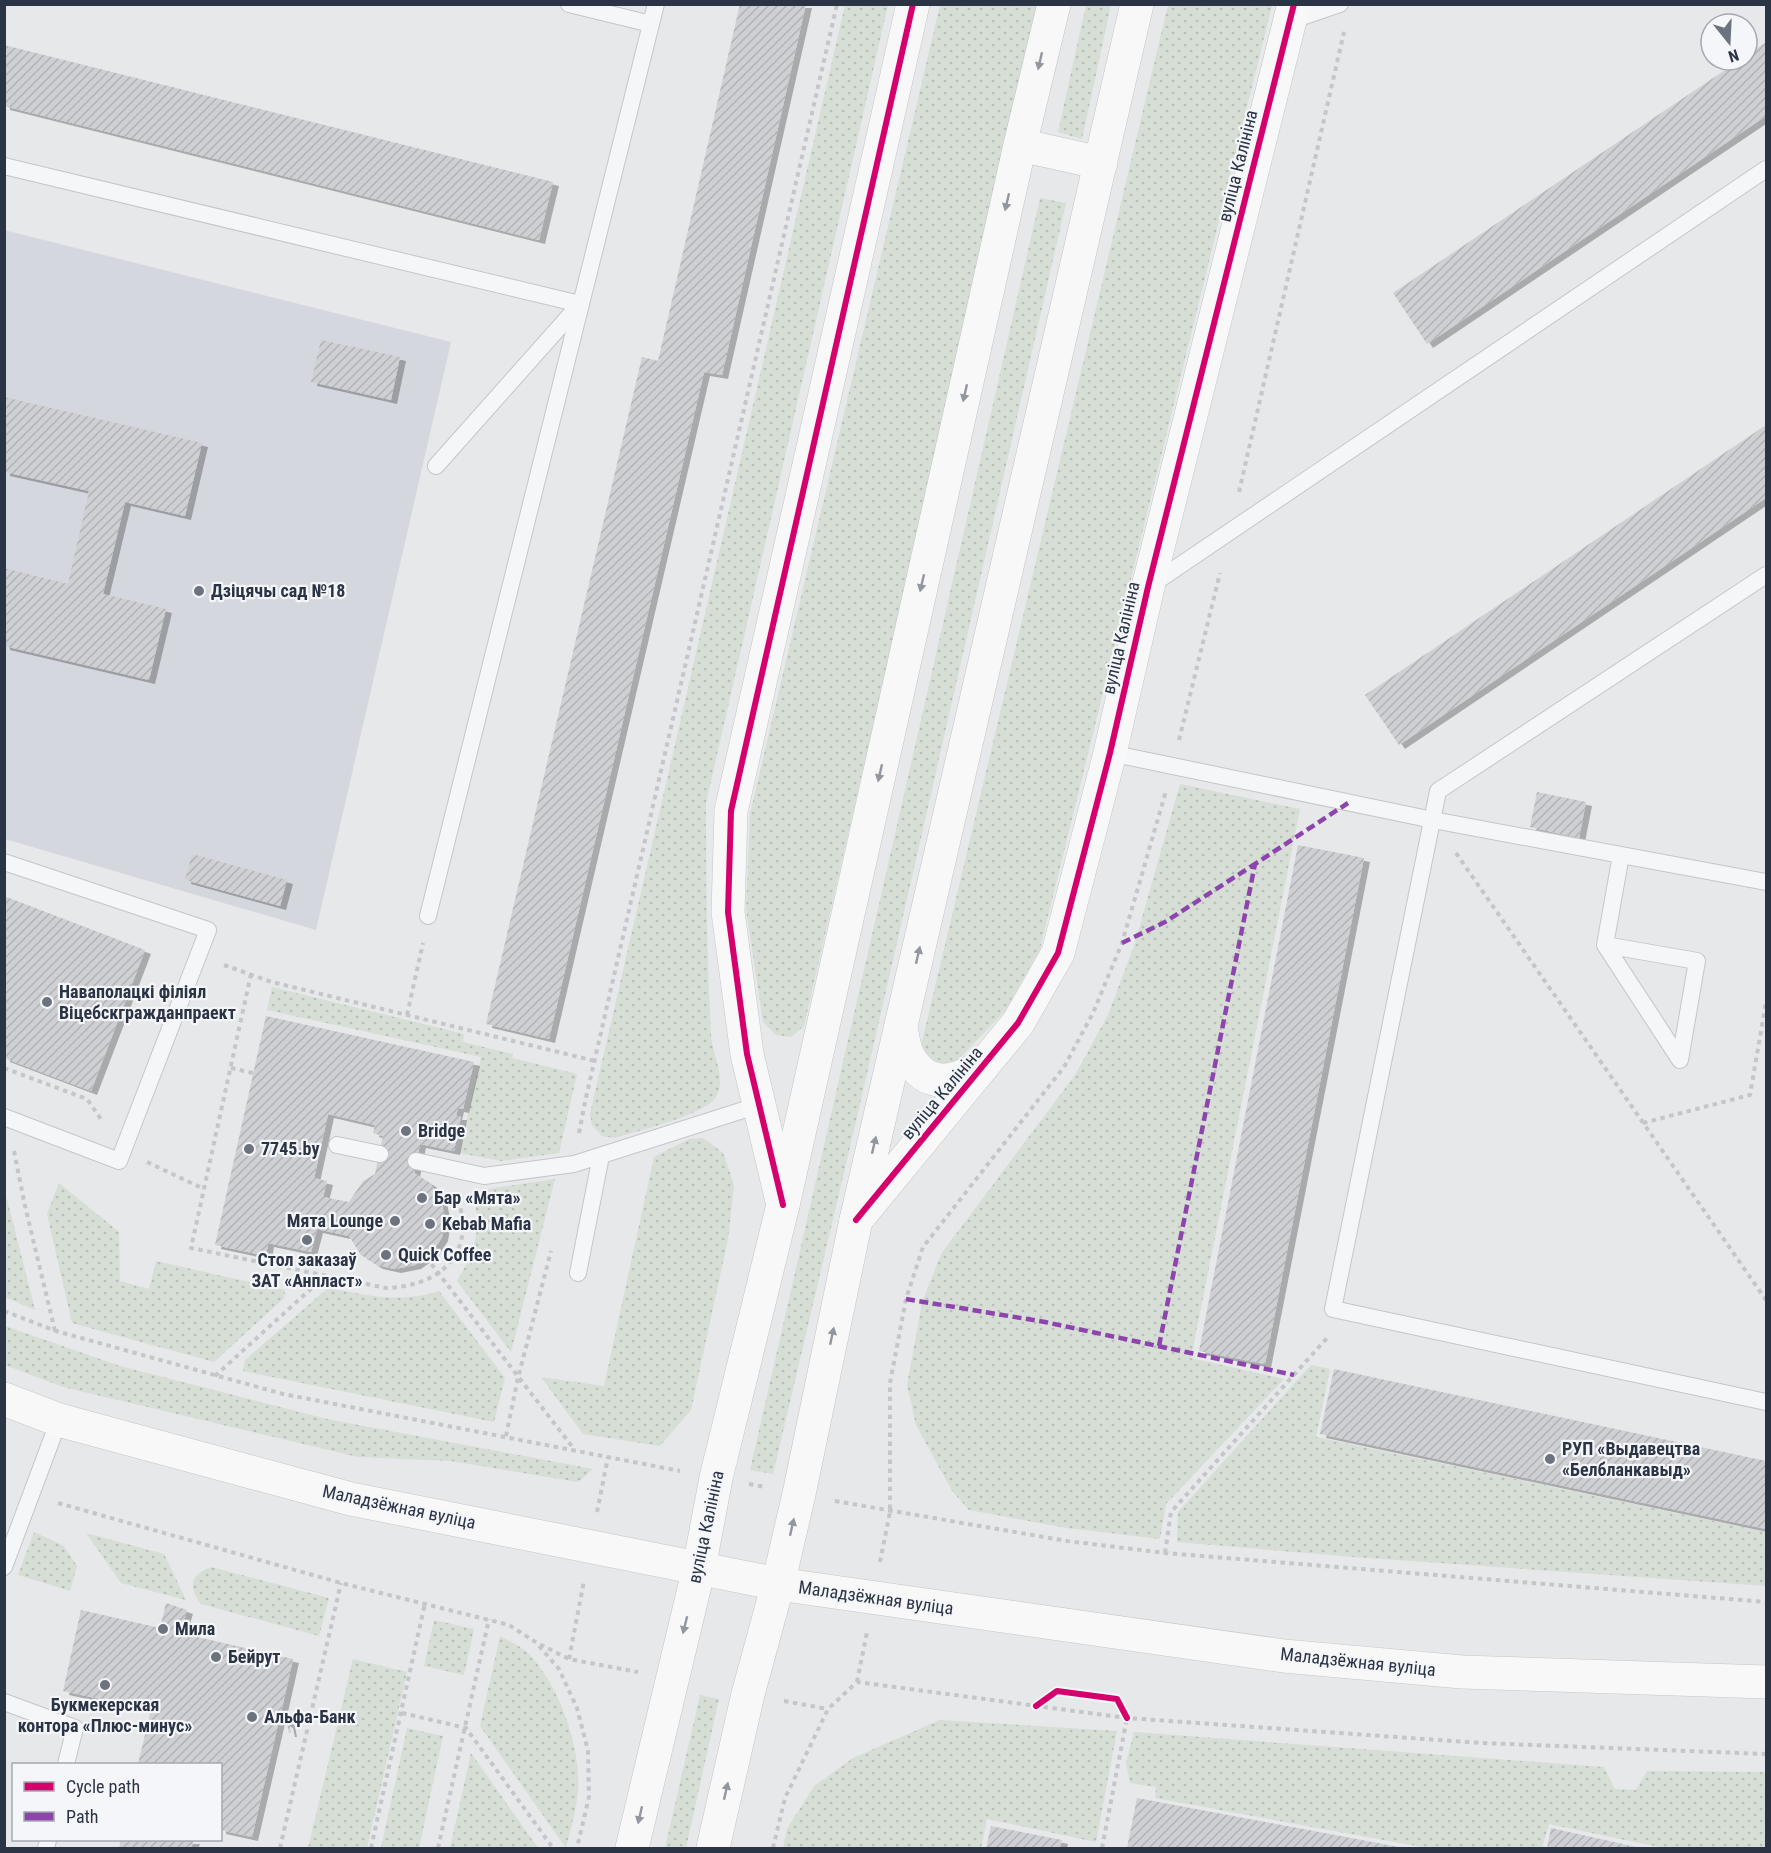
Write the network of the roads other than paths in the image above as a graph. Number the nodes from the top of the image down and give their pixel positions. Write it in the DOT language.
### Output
graph roads {
  1 [pos="569,4"];
  2 [pos="656,4"];
  3 [pos="913,4"];
  4 [pos="1054,4"];
  5 [pos="1137,4"];
  6 [pos="1340,4"];
  7 [pos="1292,13"];
  8 [pos="651,24"];
  9 [pos="1020,145"];
  10 [pos="1101,163"];
  11 [pos="4,166"];
  12 [pos="1767,169"];
  13 [pos="580,304"];
  14 [pos="436,466"];
  15 [pos="1767,575"];
  16 [pos="1148,587"];
  17 [pos="1110,753"];
  18 [pos="1433,820"];
  19 [pos="1621,855"];
  20 [pos="4,862"];
  21 [pos="1767,882"];
  22 [pos="428,916"];
  23 [pos="1605,945"];
  24 [pos="901,1028"];
  25 [pos="985,1065"];
  26 [pos="759,1105"];
  27 [pos="6,1117"];
  28 [pos="337,1145"];
  29 [pos="380,1154"];
  30 [pos="601,1156"];
  31 [pos="416,1161"];
  32 [pos="783,1205"];
  33 [pos="856,1220"];
  34 [pos="578,1273"];
  35 [pos="4,1399"];
  36 [pos="1767,1402"];
  37 [pos="59,1420"];
  38 [pos="4,1567"];
  39 [pos="699,1568"];
  40 [pos="778,1584"];
  41 [pos="1767,1682"];
  42 [pos="4,1702"];
  43 [pos="66,1763"];
  44 [pos="632,1848"];
  45 [pos="713,1848"];
  1 -- 8 [label="lane"];
  2 -- 8 [label="lane"];
  3 -- 26 [label="main road, вуліца Калініна"];
  4 -- 9 [label="main road, вуліца Калініна, one-way"];
  5 -- 10 [label="main road, вуліца Калініна"];
  6 -- 7 [label="lane"];
  7 -- 16 [label="main road, вуліца Калініна"];
  8 -- 13 [label="lane"];
  9 -- 10 [label="main road"];
  9 -- 32 [label="main road, вуліца Калініна, one-way"];
  24 -- 10 [label="main road, вуліца Калініна, one-way"];
  11 -- 13 [label="lane"];
  12 -- 16 [label="lane"];
  13 -- 14 [label="lane"];
  13 -- 22 [label="lane"];
  15 -- 18 [label="lane"];
  16 -- 17 [label="main road, вуліца Калініна"];
  17 -- 18 [label="lane"];
  17 -- 25 [label="main road, вуліца Калініна"];
  18 -- 19 [label="lane"];
  18 -- 36 [label="lane"];
  19 -- 21 [label="lane"];
  19 -- 23 [label="lane"];
  20 -- 27 [label="lane"];
  23 -- 23 [label="lane"];
  24 -- 25 [label="main road, вуліца Калініна"];
  33 -- 24 [label="main road, вуліца Калініна, one-way"];
  25 -- 33 [label="main road, вуліца Калініна"];
  26 -- 30 [label="lane"];
  26 -- 32 [label="main road, вуліца Калініна"];
  28 -- 29 [label="lane"];
  30 -- 31 [label="lane"];
  30 -- 34 [label="lane"];
  32 -- 39 [label="main road, вуліца Калініна"];
  40 -- 33 [label="main road, вуліца Калініна, one-way"];
  35 -- 37 [label="main road, Маладзёжная вуліца"];
  37 -- 38 [label="lane"];
  37 -- 39 [label="main road, Маладзёжная вуліца"];
  39 -- 40 [label="main road, Маладзёжная вуліца"];
  39 -- 44 [label="main road, вуліца Калініна, one-way"];
  40 -- 41 [label="main road, Маладзёжная вуліца"];
  45 -- 40 [label="main road, вуліца Калініна, one-way"];
  42 -- 43 [label="lane"];
}
